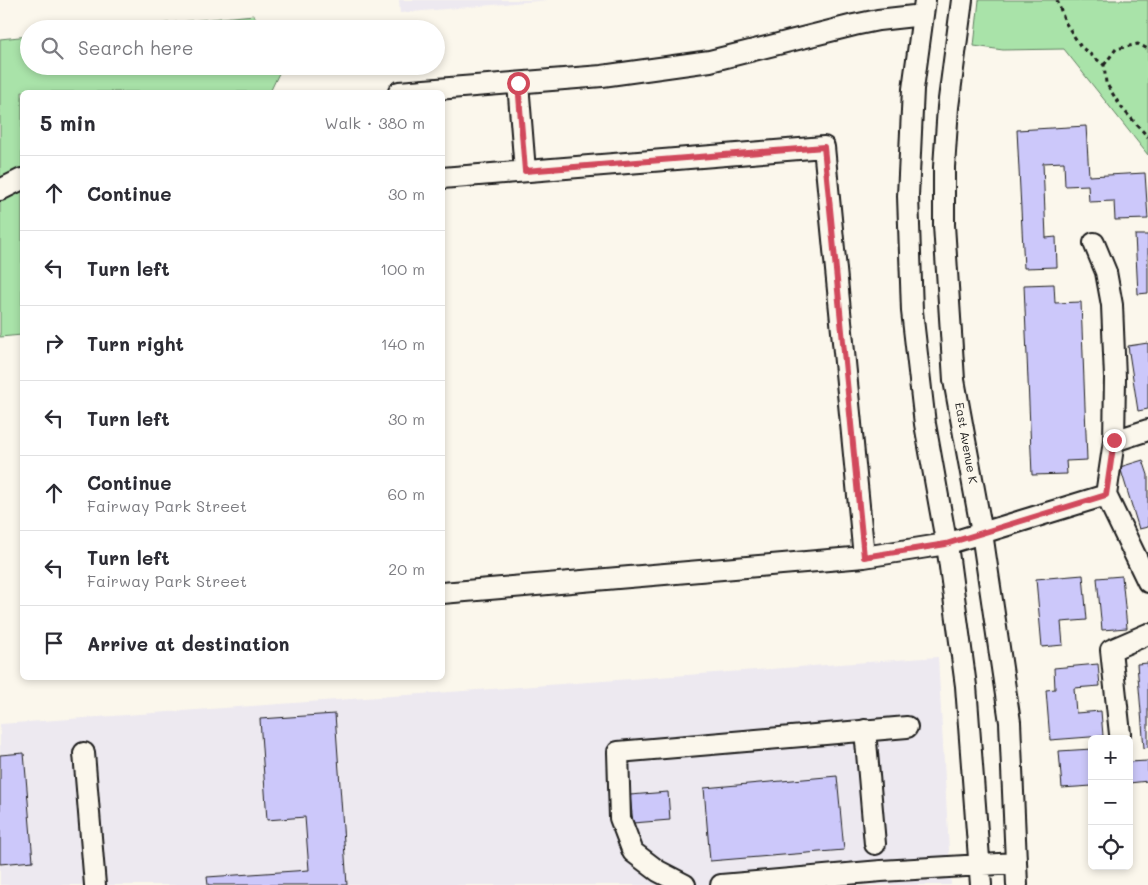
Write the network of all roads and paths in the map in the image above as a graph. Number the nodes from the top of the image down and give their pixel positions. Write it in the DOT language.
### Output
graph roads {
  1 [pos="962,0"];
  2 [pos="1056,0"];
  3 [pos="924,7"];
  4 [pos="1148,49"];
  5 [pos="1104,65"];
  6 [pos="518,83"];
  7 [pos="425,90"];
  8 [pos="1148,137"];
  9 [pos="525,171"];
  10 [pos="445,178"];
  11 [pos="20,180"];
  12 [pos="0,190"];
  13 [pos="1094,243"];
  14 [pos="1148,430"];
  15 [pos="1114,440"];
  16 [pos="1106,495"];
  17 [pos="982,533"];
  18 [pos="946,544"];
  19 [pos="864,557"];
  20 [pos="1148,582"];
  21 [pos="445,593"];
  22 [pos="1148,634"];
  23 [pos="907,727"];
  24 [pos="865,730"];
  25 [pos="1120,734"];
  26 [pos="84,753"];
  27 [pos="875,844"];
  28 [pos="1016,862"];
  29 [pos="980,864"];
  30 [pos="95,885"];
  31 [pos="685,885"];
  32 [pos="721,885"];
  33 [pos="981,885"];
  34 [pos="1017,885"];
  1 -- 17 [label="street, East Avenue K"];
  2 -- 5 [label="path"];
  3 -- 6 [label="street"];
  3 -- 18 [label="street"];
  4 -- 5 [label="path"];
  5 -- 8 [label="path"];
  6 -- 7 [label="street"];
  6 -- 9 [label="street"];
  9 -- 10 [label="street"];
  9 -- 19 [label="street"];
  11 -- 12 [label="street"];
  13 -- 15 [label="street"];
  14 -- 15 [label="street"];
  15 -- 16 [label="street"];
  16 -- 17 [label="street"];
  16 -- 20 [label="street"];
  17 -- 18 [label="street"];
  17 -- 28 [label="street, East Avenue K"];
  18 -- 19 [label="street"];
  18 -- 29 [label="street"];
  19 -- 21 [label="street"];
  22 -- 25 [label="street"];
  23 -- 24 [label="street"];
  24 -- 27 [label="street"];
  24 -- 31 [label="street"];
  26 -- 30 [label="street"];
  28 -- 29 [label="street"];
  28 -- 34 [label="street, East Avenue K"];
  29 -- 32 [label="street"];
  29 -- 33 [label="street"];
}
